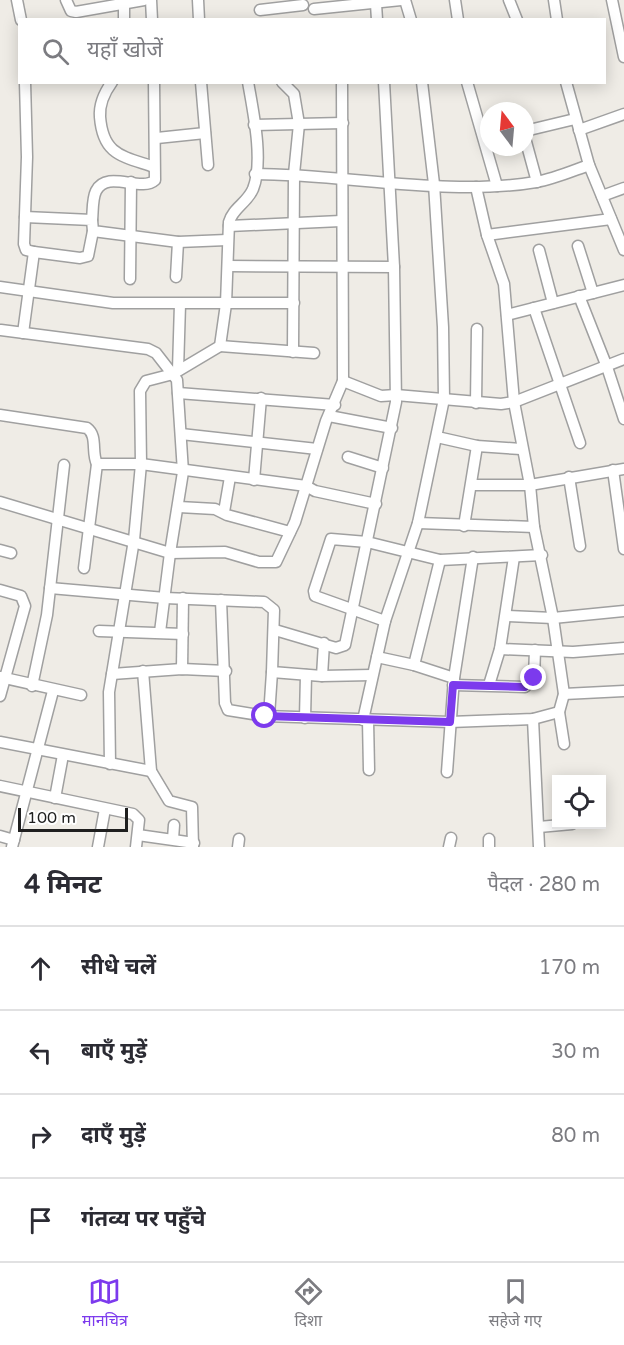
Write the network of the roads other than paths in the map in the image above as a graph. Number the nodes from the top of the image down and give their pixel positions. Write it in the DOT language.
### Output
graph roads {
  1 [pos="17,0"];
  2 [pos="144,0"];
  3 [pos="151,0"];
  4 [pos="198,0"];
  5 [pos="403,0"];
  6 [pos="456,0"];
  7 [pos="509,0"];
  8 [pos="554,0"];
  9 [pos="612,0"];
  10 [pos="302,2"];
  11 [pos="124,4"];
  12 [pos="375,4"];
  13 [pos="68,10"];
  14 [pos="260,10"];
  15 [pos="315,14"];
  16 [pos="21,18"];
  17 [pos="124,18"];
  18 [pos="152,18"];
  19 [pos="199,18"];
  20 [pos="377,18"];
  21 [pos="410,18"];
  22 [pos="459,18"];
  23 [pos="516,18"];
  24 [pos="557,18"];
  25 [pos="624,57"];
  26 [pos="25,84"];
  27 [pos="111,84"];
  28 [pos="154,84"];
  29 [pos="201,84"];
  30 [pos="248,84"];
  31 [pos="284,84"];
  32 [pos="342,84"];
  33 [pos="384,84"];
  34 [pos="422,84"];
  35 [pos="468,84"];
  36 [pos="567,84"];
  37 [pos="624,114"];
  38 [pos="480,120"];
  39 [pos="299,123"];
  40 [pos="343,123"];
  41 [pos="254,125"];
  42 [pos="577,125"];
  43 [pos="534,130"];
  44 [pos="205,133"];
  45 [pos="157,138"];
  46 [pos="490,156"];
  47 [pos="530,156"];
  48 [pos="208,165"];
  49 [pos="589,165"];
  50 [pos="153,167"];
  51 [pos="255,174"];
  52 [pos="294,174"];
  53 [pos="340,177"];
  54 [pos="389,181"];
  55 [pos="131,182"];
  56 [pos="537,182"];
  57 [pos="434,184"];
  58 [pos="497,186"];
  59 [pos="476,187"];
  60 [pos="624,188"];
  61 [pos="602,196"];
  62 [pos="25,217"];
  63 [pos="611,219"];
  64 [pos="341,221"];
  65 [pos="293,223"];
  66 [pos="92,226"];
  67 [pos="229,226"];
  68 [pos="487,235"];
  69 [pos="130,236"];
  70 [pos="227,240"];
  71 [pos="178,242"];
  72 [pos="578,246"];
  73 [pos="539,250"];
  74 [pos="624,250"];
  75 [pos="34,252"];
  76 [pos="228,267"];
  77 [pos="394,267"];
  78 [pos="341,268"];
  79 [pos="292,269"];
  80 [pos="176,277"];
  81 [pos="130,279"];
  82 [pos="624,285"];
  83 [pos="0,287"];
  84 [pos="30,290"];
  85 [pos="593,293"];
  86 [pos="579,296"];
  87 [pos="294,303"];
  88 [pos="553,303"];
  89 [pos="180,304"];
  90 [pos="226,304"];
  91 [pos="534,308"];
  92 [pos="507,315"];
  93 [pos="477,329"];
  94 [pos="1,330"];
  95 [pos="23,333"];
  96 [pos="220,346"];
  97 [pos="293,352"];
  98 [pos="314,353"];
  99 [pos="624,359"];
  100 [pos="608,367"];
  101 [pos="176,372"];
  102 [pos="343,381"];
  103 [pos="562,383"];
  104 [pos="178,393"];
  105 [pos="396,394"];
  106 [pos="261,398"];
  107 [pos="444,399"];
  108 [pos="514,402"];
  109 [pos="476,403"];
  110 [pos="335,405"];
  111 [pos="0,415"];
  112 [pos="329,416"];
  113 [pos="624,419"];
  114 [pos="392,428"];
  115 [pos="181,434"];
  116 [pos="437,436"];
  117 [pos="258,441"];
  118 [pos="580,443"];
  119 [pos="477,446"];
  120 [pos="317,449"];
  121 [pos="521,449"];
  122 [pos="348,457"];
  123 [pos="96,464"];
  124 [pos="141,464"];
  125 [pos="64,465"];
  126 [pos="383,468"];
  127 [pos="618,469"];
  128 [pos="183,472"];
  129 [pos="230,477"];
  130 [pos="569,477"];
  131 [pos="254,480"];
  132 [pos="472,485"];
  133 [pos="530,485"];
  134 [pos="306,486"];
  135 [pos="0,502"];
  136 [pos="376,504"];
  137 [pos="179,507"];
  138 [pos="224,512"];
  139 [pos="59,517"];
  140 [pos="418,523"];
  141 [pos="464,526"];
  142 [pos="534,527"];
  143 [pos="88,528"];
  144 [pos="290,532"];
  145 [pos="134,540"];
  146 [pos="367,542"];
  147 [pos="580,546"];
  148 [pos="624,549"];
  149 [pos="409,552"];
  150 [pos="170,553"];
  151 [pos="542,555"];
  152 [pos="473,557"];
  153 [pos="514,557"];
  154 [pos="440,560"];
  155 [pos="84,568"];
  156 [pos="50,588"];
  157 [pos="0,591"];
  158 [pos="125,595"];
  159 [pos="165,598"];
  160 [pos="183,598"];
  161 [pos="221,600"];
  162 [pos="352,610"];
  163 [pos="624,611"];
  164 [pos="506,616"];
  165 [pos="553,618"];
  166 [pos="385,621"];
  167 [pos="118,630"];
  168 [pos="275,630"];
  169 [pos="99,631"];
  170 [pos="160,633"];
  171 [pos="183,634"];
  172 [pos="324,643"];
  173 [pos="624,648"];
  174 [pos="500,649"];
  175 [pos="535,650"];
  176 [pos="556,650"];
  177 [pos="377,657"];
  178 [pos="414,665"];
  179 [pos="182,669"];
  180 [pos="143,671"];
  181 [pos="226,671"];
  182 [pos="272,672"];
  183 [pos="112,674"];
  184 [pos="306,675"];
  185 [pos="372,675"];
  186 [pos="322,676"];
  187 [pos="3,677"];
  188 [pos="454,682"];
  189 [pos="32,686"];
  190 [pos="489,686"];
  191 [pos="53,691"];
  192 [pos="624,691"];
  193 [pos="564,693"];
  194 [pos="81,695"];
  195 [pos="0,696"];
  196 [pos="559,712"];
  197 [pos="268,716"];
  198 [pos="305,718"];
  199 [pos="533,719"];
  200 [pos="365,720"];
  201 [pos="450,722"];
  202 [pos="0,741"];
  203 [pos="564,744"];
  204 [pos="37,748"];
  205 [pos="63,755"];
  206 [pos="110,764"];
  207 [pos="369,770"];
  208 [pos="151,771"];
  209 [pos="447,772"];
  210 [pos="0,786"];
  211 [pos="25,791"];
  212 [pos="55,798"];
  213 [pos="105,808"];
  214 [pos="174,825"];
  215 [pos="552,826"];
  216 [pos="539,827"];
  217 [pos="138,835"];
  218 [pos="0,836"];
  219 [pos="173,839"];
  220 [pos="13,844"];
  221 [pos="194,845"];
  222 [pos="98,847"];
  223 [pos="136,847"];
  224 [pos="539,847"];
  1 -- 16 [label="street"];
  2 -- 11 [label="street"];
  3 -- 18 [label="street"];
  4 -- 19 [label="street"];
  5 -- 12 [label="street"];
  5 -- 21 [label="street"];
  6 -- 22 [label="street"];
  7 -- 23 [label="street"];
  8 -- 24 [label="street"];
  9 -- 25 [label="street"];
  10 -- 14 [label="street"];
  10 -- 15 [label="street"];
  11 -- 13 [label="street"];
  11 -- 17 [label="street"];
  12 -- 15 [label="street"];
  12 -- 20 [label="street"];
  26 -- 62 [label="street"];
  27 -- 50 [label="street"];
  28 -- 45 [label="street"];
  29 -- 44 [label="street"];
  30 -- 41 [label="street"];
  31 -- 39 [label="street"];
  32 -- 40 [label="street"];
  33 -- 54 [label="street"];
  34 -- 57 [label="street"];
  35 -- 38 [label="street"];
  36 -- 42 [label="street"];
  37 -- 42 [label="street"];
  39 -- 40 [label="street"];
  39 -- 41 [label="street"];
  39 -- 52 [label="street"];
  40 -- 53 [label="street"];
  41 -- 51 [label="street"];
  42 -- 43 [label="street"];
  42 -- 49 [label="street"];
  44 -- 45 [label="street"];
  44 -- 48 [label="street"];
  45 -- 50 [label="street"];
  46 -- 58 [label="street"];
  47 -- 56 [label="street"];
  49 -- 56 [label="street"];
  49 -- 61 [label="street"];
  50 -- 55 [label="street"];
  51 -- 52 [label="street"];
  51 -- 67 [label="street"];
  52 -- 53 [label="street"];
  52 -- 65 [label="street"];
  53 -- 54 [label="street"];
  53 -- 64 [label="street"];
  54 -- 57 [label="street"];
  54 -- 77 [label="street"];
  55 -- 66 [label="street"];
  55 -- 69 [label="street"];
  56 -- 58 [label="street"];
  57 -- 59 [label="street"];
  57 -- 107 [label="street"];
  58 -- 59 [label="street"];
  59 -- 68 [label="street"];
  60 -- 61 [label="street"];
  61 -- 63 [label="street"];
  62 -- 66 [label="street"];
  62 -- 75 [label="street"];
  63 -- 68 [label="street"];
  63 -- 74 [label="street"];
  64 -- 65 [label="street"];
  64 -- 78 [label="street"];
  65 -- 67 [label="street"];
  65 -- 79 [label="street"];
  66 -- 69 [label="street"];
  66 -- 75 [label="street"];
  67 -- 70 [label="street"];
  68 -- 92 [label="street"];
  69 -- 71 [label="street"];
  69 -- 81 [label="street"];
  70 -- 71 [label="street"];
  70 -- 76 [label="street"];
  71 -- 80 [label="street"];
  72 -- 85 [label="street"];
  73 -- 88 [label="street"];
  75 -- 84 [label="street"];
  76 -- 79 [label="street"];
  76 -- 90 [label="street"];
  77 -- 78 [label="street"];
  77 -- 105 [label="street"];
  78 -- 79 [label="street"];
  78 -- 102 [label="street"];
  79 -- 87 [label="street"];
  82 -- 85 [label="street"];
  83 -- 84 [label="street"];
  84 -- 89 [label="street"];
  84 -- 95 [label="street"];
  85 -- 86 [label="street"];
  86 -- 88 [label="street"];
  86 -- 100 [label="street"];
  87 -- 90 [label="street"];
  87 -- 97 [label="street"];
  88 -- 91 [label="street"];
  89 -- 90 [label="street"];
  89 -- 101 [label="street"];
  90 -- 96 [label="street"];
  91 -- 92 [label="street"];
  91 -- 103 [label="street"];
  92 -- 108 [label="street"];
  93 -- 109 [label="street"];
  94 -- 95 [label="street"];
  95 -- 101 [label="street"];
  96 -- 97 [label="street"];
  96 -- 101 [label="street"];
  97 -- 98 [label="street"];
  99 -- 100 [label="street"];
  100 -- 103 [label="street"];
  100 -- 113 [label="street"];
  101 -- 104 [label="street"];
  101 -- 124 [label="street"];
  102 -- 105 [label="street"];
  102 -- 110 [label="street"];
  103 -- 108 [label="street"];
  103 -- 118 [label="street"];
  104 -- 106 [label="street"];
  104 -- 115 [label="street"];
  105 -- 107 [label="street"];
  105 -- 114 [label="street"];
  106 -- 110 [label="street"];
  106 -- 117 [label="street"];
  107 -- 109 [label="street"];
  107 -- 116 [label="street"];
  108 -- 109 [label="street"];
  108 -- 121 [label="street"];
  110 -- 112 [label="street"];
  111 -- 123 [label="street"];
  112 -- 114 [label="street"];
  112 -- 120 [label="street"];
  114 -- 126 [label="street"];
  115 -- 117 [label="street"];
  115 -- 128 [label="street"];
  116 -- 119 [label="street"];
  116 -- 140 [label="street"];
  117 -- 120 [label="street"];
  117 -- 131 [label="street"];
  119 -- 121 [label="street"];
  119 -- 132 [label="street"];
  120 -- 134 [label="street"];
  121 -- 133 [label="street"];
  122 -- 126 [label="street"];
  123 -- 124 [label="street"];
  123 -- 143 [label="street"];
  124 -- 128 [label="street"];
  124 -- 145 [label="street"];
  125 -- 139 [label="street"];
  126 -- 136 [label="street"];
  127 -- 130 [label="street"];
  127 -- 148 [label="street"];
  128 -- 129 [label="street"];
  128 -- 137 [label="street"];
  129 -- 131 [label="street"];
  129 -- 138 [label="street"];
  130 -- 133 [label="street"];
  130 -- 147 [label="street"];
  131 -- 134 [label="street"];
  132 -- 133 [label="street"];
  132 -- 141 [label="street"];
  133 -- 142 [label="street"];
  134 -- 136 [label="street"];
  134 -- 144 [label="street"];
  135 -- 139 [label="street"];
  136 -- 146 [label="street"];
  137 -- 138 [label="street"];
  137 -- 150 [label="street"];
  138 -- 144 [label="street"];
  139 -- 143 [label="street"];
  139 -- 156 [label="street"];
  140 -- 141 [label="street"];
  140 -- 149 [label="street"];
  141 -- 142 [label="street"];
  142 -- 151 [label="street"];
  143 -- 145 [label="street"];
  143 -- 155 [label="street"];
  144 -- 150 [label="street"];
  145 -- 150 [label="street"];
  145 -- 158 [label="street"];
  146 -- 149 [label="street"];
  146 -- 162 [label="street"];
  146 -- 162 [label="street"];
  149 -- 154 [label="street"];
  149 -- 166 [label="street"];
  150 -- 159 [label="street"];
  151 -- 153 [label="street"];
  151 -- 165 [label="street"];
  152 -- 153 [label="street"];
  152 -- 154 [label="street"];
  152 -- 188 [label="street"];
  153 -- 164 [label="street"];
  154 -- 178 [label="street"];
  156 -- 158 [label="street"];
  156 -- 189 [label="street"];
  157 -- 187 [label="street"];
  158 -- 159 [label="street"];
  158 -- 167 [label="street"];
  159 -- 160 [label="street"];
  159 -- 170 [label="street"];
  160 -- 161 [label="street"];
  160 -- 171 [label="street"];
  161 -- 168 [label="street"];
  161 -- 181 [label="street"];
  162 -- 166 [label="street"];
  162 -- 172 [label="street"];
  163 -- 165 [label="street"];
  164 -- 165 [label="street"];
  164 -- 174 [label="street"];
  165 -- 176 [label="street"];
  166 -- 177 [label="street"];
  167 -- 169 [label="street"];
  167 -- 170 [label="street"];
  167 -- 183 [label="street"];
  168 -- 172 [label="street"];
  168 -- 182 [label="street"];
  170 -- 171 [label="street"];
  171 -- 179 [label="street"];
  172 -- 186 [label="street"];
  173 -- 176 [label="street"];
  174 -- 175 [label="street"];
  174 -- 190 [label="street"];
  175 -- 176 [label="street"];
  175 -- 190 [label="street"];
  176 -- 193 [label="street"];
  177 -- 178 [label="street"];
  177 -- 185 [label="street"];
  178 -- 188 [label="street"];
  179 -- 180 [label="street"];
  179 -- 181 [label="street"];
  180 -- 183 [label="street"];
  180 -- 208 [label="street"];
  181 -- 197 [label="street"];
  182 -- 184 [label="street"];
  182 -- 197 [label="street"];
  183 -- 206 [label="street"];
  184 -- 186 [label="street"];
  184 -- 198 [label="street"];
  185 -- 186 [label="street"];
  185 -- 200 [label="street"];
  187 -- 189 [label="street"];
  187 -- 195 [label="street"];
  188 -- 190 [label="street"];
  188 -- 201 [label="street"];
  189 -- 191 [label="street"];
  191 -- 194 [label="street"];
  191 -- 204 [label="street"];
  192 -- 193 [label="street"];
  193 -- 196 [label="street"];
  196 -- 199 [label="street"];
  196 -- 203 [label="street"];
  197 -- 198 [label="street"];
  198 -- 200 [label="street"];
  199 -- 201 [label="street"];
  199 -- 216 [label="street"];
  200 -- 201 [label="street"];
  200 -- 207 [label="street"];
  201 -- 209 [label="street"];
  202 -- 204 [label="street"];
  204 -- 205 [label="street"];
  204 -- 211 [label="street"];
  205 -- 206 [label="street"];
  205 -- 212 [label="street"];
  206 -- 208 [label="street"];
  208 -- 221 [label="street"];
  210 -- 211 [label="street"];
  211 -- 212 [label="street"];
  211 -- 220 [label="street"];
  212 -- 213 [label="street"];
  213 -- 217 [label="street"];
  213 -- 222 [label="street"];
  214 -- 219 [label="street"];
  215 -- 216 [label="street"];
  216 -- 224 [label="street"];
  217 -- 219 [label="street"];
  217 -- 223 [label="street"];
  218 -- 220 [label="street"];
  219 -- 221 [label="street"];
}
